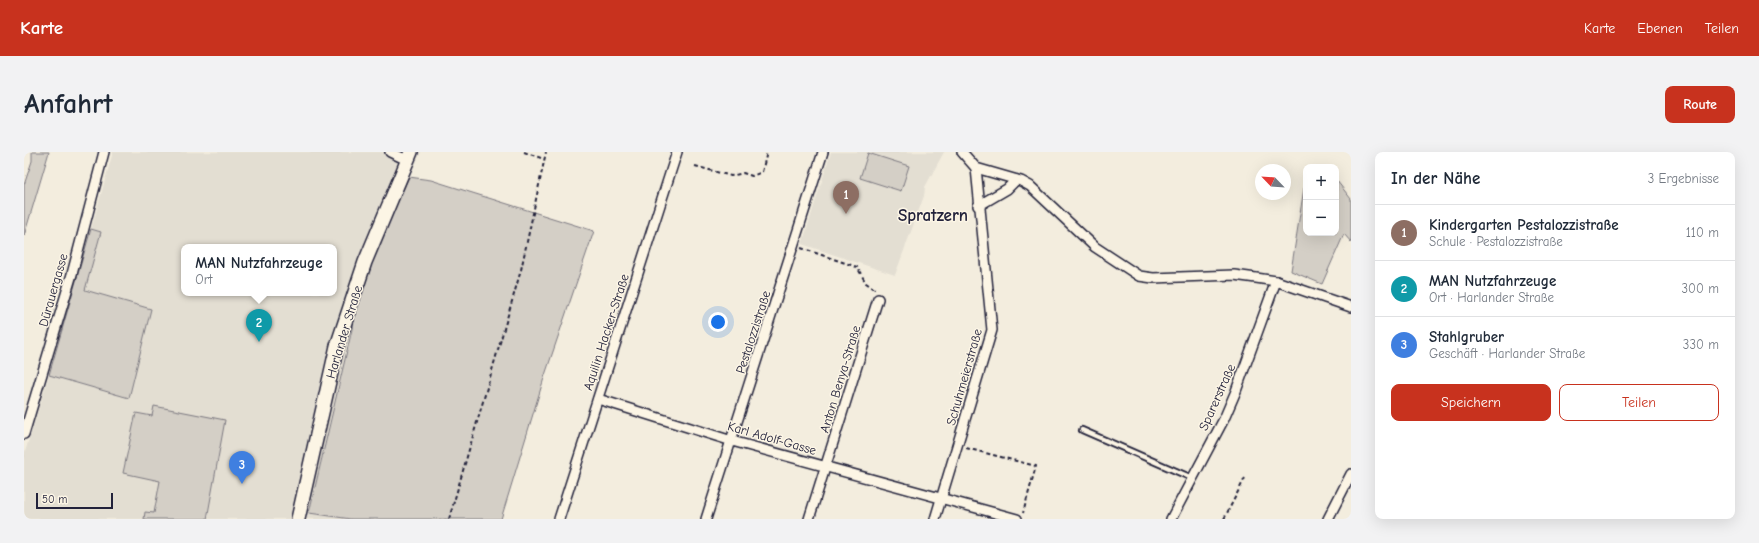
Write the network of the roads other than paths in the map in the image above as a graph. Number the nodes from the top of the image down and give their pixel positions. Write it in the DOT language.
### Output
graph roads {
  1 [pos="104,152"];
  2 [pos="390,152"];
  3 [pos="677,152"];
  4 [pos="824,152"];
  5 [pos="962,152"];
  6 [pos="409,156"];
  7 [pos="976,168"];
  8 [pos="1016,180"];
  9 [pos="978,206"];
  10 [pos="1276,281"];
  11 [pos="878,299"];
  12 [pos="1351,307"];
  13 [pos="598,399"];
  14 [pos="1082,430"];
  15 [pos="24,434"];
  16 [pos="732,441"];
  17 [pos="826,467"];
  18 [pos="1351,474"];
  19 [pos="1192,478"];
  20 [pos="941,498"];
  21 [pos="298,519"];
  22 [pos="559,519"];
  23 [pos="706,519"];
  24 [pos="810,519"];
  25 [pos="935,519"];
  26 [pos="1017,519"];
  27 [pos="1171,519"];
  28 [pos="1328,519"];
  1 -- 15 [label="street, Dürauergasse"];
  2 -- 6 [label="street"];
  3 -- 13 [label="street, Aquilin Hacker-Straße"];
  4 -- 16 [label="street, Pestalozzistraße"];
  5 -- 7 [label="street"];
  6 -- 21 [label="main road, Harlander Straße"];
  7 -- 8 [label="street"];
  7 -- 9 [label="street, Schuhmeierstraße"];
  8 -- 9 [label="street"];
  8 -- 10 [label="street"];
  9 -- 20 [label="street, Schuhmeierstraße"];
  10 -- 12 [label="street"];
  10 -- 19 [label="street, Sparerstraße"];
  11 -- 17 [label="street, Anton Benya-Straße"];
  13 -- 16 [label="street, Karl Adolf-Gasse"];
  13 -- 22 [label="street, Aquilin Hacker-Straße"];
  14 -- 19 [label="lane"];
  16 -- 17 [label="street, Karl Adolf-Gasse"];
  16 -- 23 [label="street, Pestalozzistraße"];
  17 -- 20 [label="street, Karl Adolf-Gasse"];
  17 -- 24 [label="street, Anton Benya-Straße"];
  18 -- 28 [label="street"];
  19 -- 27 [label="street, Sparerstraße"];
  20 -- 25 [label="street, Schuhmeierstraße"];
  20 -- 26 [label="street, Karl Adolf-Gasse"];
}
